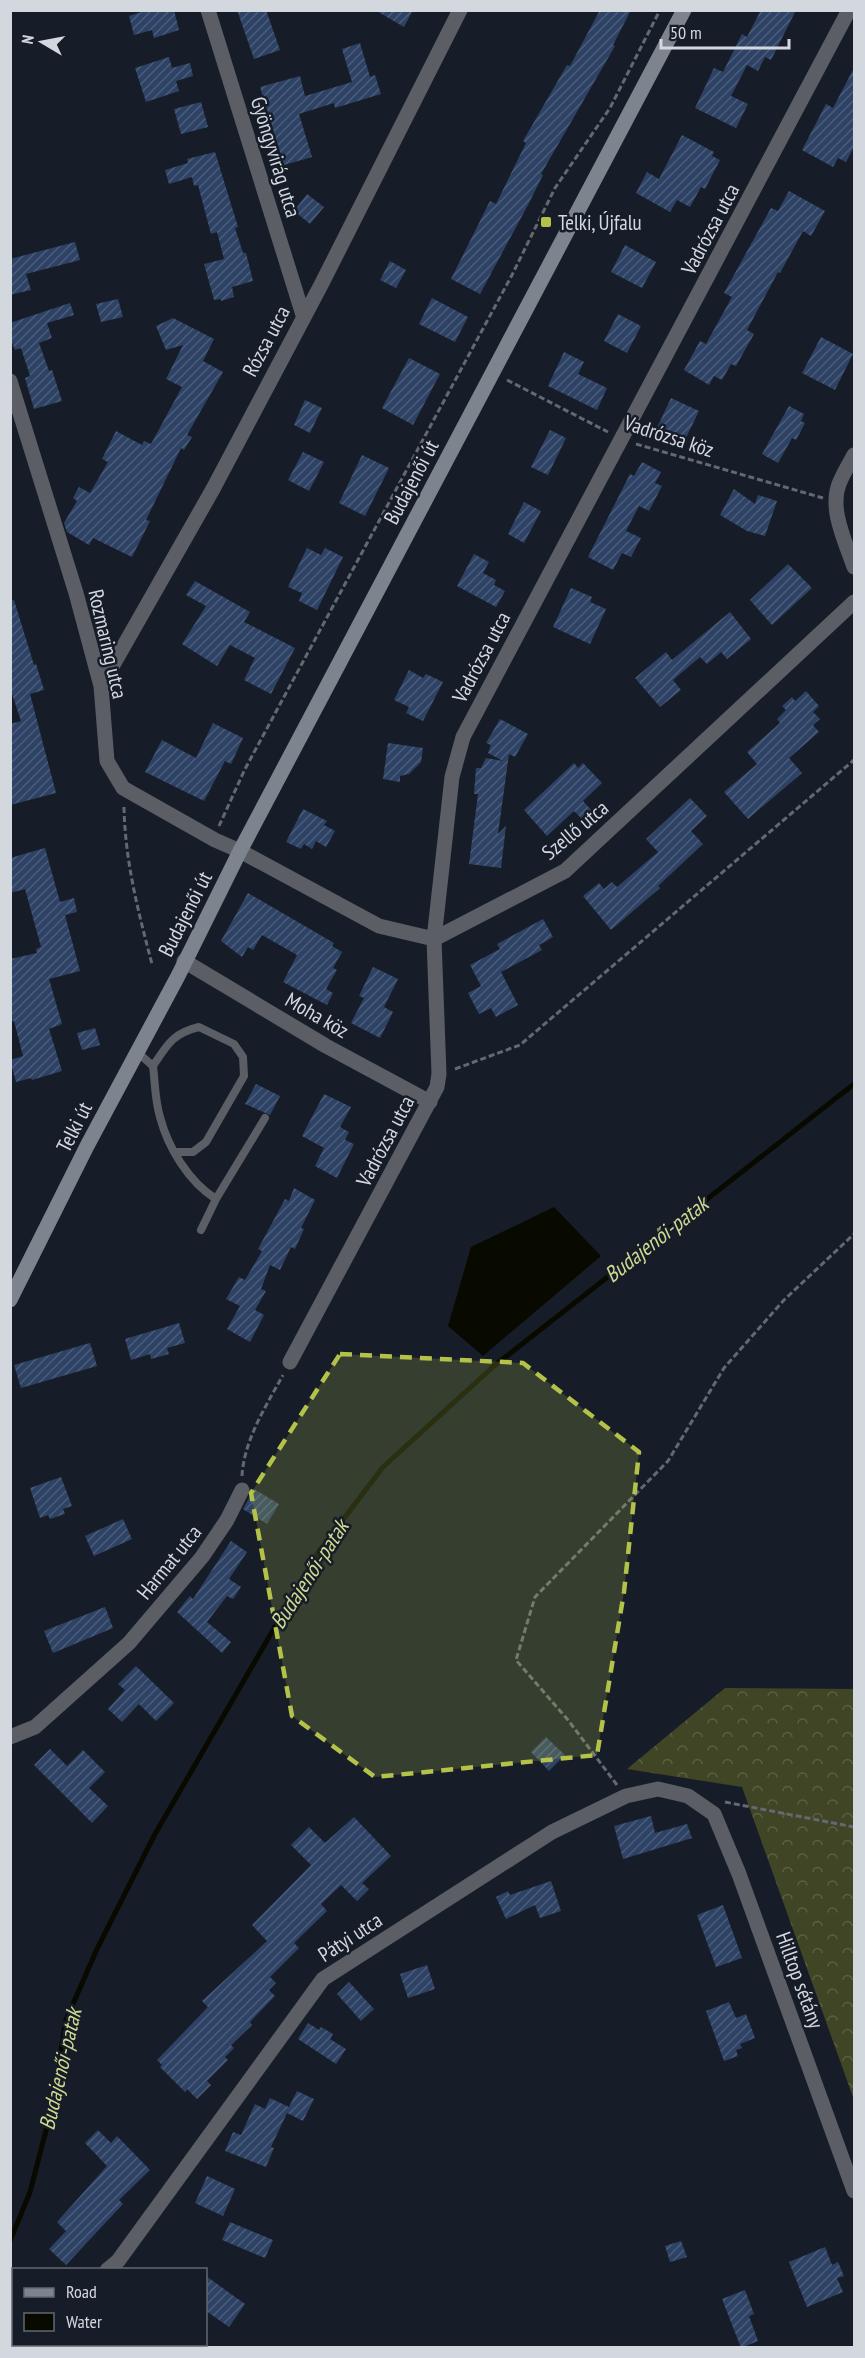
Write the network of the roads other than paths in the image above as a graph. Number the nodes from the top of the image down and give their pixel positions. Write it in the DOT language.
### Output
graph roads {
  1 [pos="208,10"];
  2 [pos="460,10"];
  3 [pos="684,10"];
  4 [pos="849,10"];
  5 [pos="303,315"];
  6 [pos="10,381"];
  7 [pos="855,455"];
  8 [pos="855,567"];
  9 [pos="855,602"];
  10 [pos="101,686"];
  11 [pos="240,851"];
  12 [pos="434,939"];
  13 [pos="181,968"];
  14 [pos="137,1052"];
  15 [pos="153,1066"];
  16 [pos="430,1102"];
  17 [pos="265,1118"];
  18 [pos="175,1152"];
  19 [pos="216,1199"];
  20 [pos="201,1230"];
  21 [pos="10,1300"];
  22 [pos="290,1362"];
  23 [pos="242,1490"];
  24 [pos="10,1737"];
  25 [pos="688,1796"];
  26 [pos="855,2191"];
  27 [pos="109,2268"];
  1 -- 5 [label="street, Gyöngyvirág utca"];
  2 -- 5 [label="street, Rózsa utca"];
  3 -- 11 [label="main road, Budajenői út"];
  4 -- 12 [label="street, Vadrózsa utca"];
  5 -- 10 [label="street, Rózsa utca"];
  6 -- 10 [label="street, Rozmaring utca"];
  7 -- 8 [label="street"];
  9 -- 12 [label="street, Szellő utca"];
  10 -- 11 [label="street, Rozmaring utca"];
  11 -- 12 [label="street"];
  11 -- 13 [label="main road, Budajenői út"];
  12 -- 16 [label="street, Vadrózsa utca"];
  13 -- 14 [label="main road, Telki út"];
  13 -- 16 [label="street, Moha köz"];
  14 -- 15 [label="lane"];
  14 -- 21 [label="main road, Telki út"];
  15 -- 18 [label="lane"];
  15 -- 18 [label="lane"];
  16 -- 22 [label="street, Vadrózsa utca"];
  17 -- 19 [label="lane"];
  18 -- 19 [label="lane"];
  19 -- 20 [label="lane"];
  23 -- 24 [label="street, Harmat utca"];
  25 -- 26 [label="street, Hilltop sétány"];
  25 -- 27 [label="street, Pátyi utca"];
}
